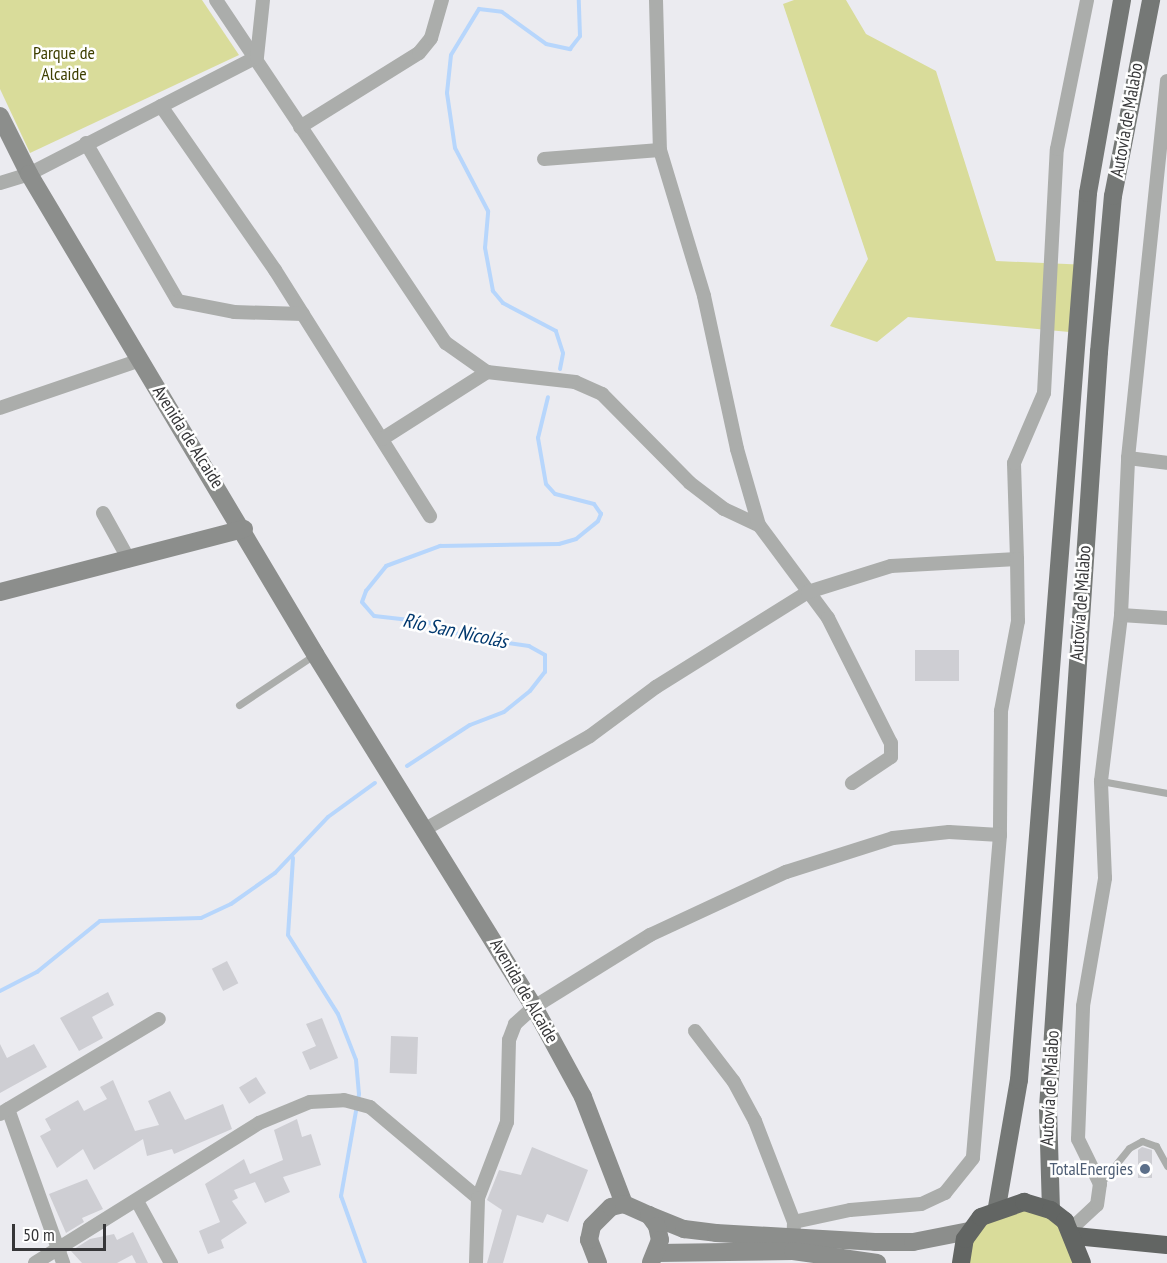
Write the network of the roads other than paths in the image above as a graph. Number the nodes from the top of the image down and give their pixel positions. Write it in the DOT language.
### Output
graph roads {
  1 [pos="216,0"];
  2 [pos="262,0"];
  3 [pos="442,0"];
  4 [pos="656,0"];
  5 [pos="1088,0"];
  6 [pos="1122,0"];
  7 [pos="1151,0"];
  8 [pos="257,57"];
  9 [pos="1167,81"];
  10 [pos="161,106"];
  11 [pos="0,116"];
  12 [pos="300,127"];
  13 [pos="86,143"];
  14 [pos="660,150"];
  15 [pos="544,159"];
  16 [pos="29,174"];
  17 [pos="0,183"];
  18 [pos="1161,208"];
  19 [pos="303,314"];
  20 [pos="140,360"];
  21 [pos="487,372"];
  22 [pos="0,408"];
  23 [pos="382,439"];
  24 [pos="1128,459"];
  25 [pos="1167,463"];
  26 [pos="103,513"];
  27 [pos="430,516"];
  28 [pos="759,525"];
  29 [pos="244,530"];
  30 [pos="1017,559"];
  31 [pos="129,560"];
  32 [pos="0,592"];
  33 [pos="808,592"];
  34 [pos="1121,615"];
  35 [pos="1167,618"];
  36 [pos="315,654"];
  37 [pos="239,705"];
  38 [pos="1101,781"];
  39 [pos="852,783"];
  40 [pos="1167,793"];
  41 [pos="427,828"];
  42 [pos="1000,835"];
  43 [pos="534,1007"];
  44 [pos="159,1019"];
  45 [pos="695,1031"];
  46 [pos="4,1112"];
  47 [pos="1167,1166"];
  48 [pos="1100,1184"];
  49 [pos="478,1198"];
  50 [pos="137,1201"];
  51 [pos="624,1204"];
  52 [pos="997,1207"];
  53 [pos="1051,1210"];
  54 [pos="649,1215"];
  55 [pos="969,1231"];
  56 [pos="1073,1232"];
  57 [pos="793,1237"];
  58 [pos="1167,1245"];
  59 [pos="60,1257"];
  60 [pos="656,1259"];
  61 [pos="856,1261"];
  62 [pos="35,1263"];
  63 [pos="171,1263"];
  64 [pos="476,1263"];
  65 [pos="598,1263"];
  66 [pos="878,1263"];
  67 [pos="961,1263"];
  68 [pos="1082,1263"];
  1 -- 8 [label="street"];
  2 -- 8 [label="street"];
  3 -- 12 [label="street"];
  4 -- 14 [label="street"];
  5 -- 30 [label="street"];
  6 -- 52 [label="main road, Autovía de Malabo"];
  7 -- 53 [label="main road, Autovía de Malabo"];
  8 -- 10 [label="street"];
  8 -- 12 [label="street"];
  9 -- 18 [label="street"];
  10 -- 13 [label="street"];
  10 -- 19 [label="street"];
  11 -- 16 [label="main road, Avenida de Alcaide"];
  12 -- 21 [label="street"];
  13 -- 16 [label="street"];
  13 -- 19 [label="street"];
  14 -- 15 [label="street"];
  14 -- 28 [label="street"];
  16 -- 17 [label="street"];
  16 -- 20 [label="main road, Avenida de Alcaide"];
  18 -- 24 [label="street"];
  19 -- 23 [label="street"];
  20 -- 22 [label="street"];
  20 -- 29 [label="main road, Avenida de Alcaide"];
  21 -- 23 [label="street"];
  21 -- 28 [label="street"];
  23 -- 27 [label="street"];
  24 -- 25 [label="street"];
  24 -- 34 [label="street"];
  26 -- 31 [label="street"];
  28 -- 33 [label="street"];
  29 -- 31 [label="main road"];
  29 -- 36 [label="main road, Avenida de Alcaide"];
  30 -- 33 [label="street"];
  30 -- 42 [label="street"];
  31 -- 32 [label="main road"];
  33 -- 39 [label="street"];
  33 -- 41 [label="street"];
  34 -- 35 [label="street"];
  34 -- 38 [label="street"];
  36 -- 37 [label="lane"];
  36 -- 41 [label="main road, Avenida de Alcaide"];
  38 -- 40 [label="lane"];
  38 -- 48 [label="street"];
  41 -- 43 [label="main road, Avenida de Alcaide"];
  42 -- 43 [label="street"];
  42 -- 57 [label="street"];
  43 -- 49 [label="street"];
  43 -- 51 [label="main road, Avenida de Alcaide"];
  44 -- 46 [label="street"];
  45 -- 57 [label="street"];
  46 -- 59 [label="street"];
  47 -- 48 [label="lane"];
  48 -- 56 [label="street"];
  49 -- 50 [label="street"];
  49 -- 64 [label="street"];
  50 -- 59 [label="street"];
  50 -- 63 [label="street"];
  51 -- 54 [label="main road"];
  51 -- 65 [label="main road"];
  52 -- 53 [label="highway"];
  52 -- 55 [label="highway"];
  53 -- 56 [label="highway"];
  54 -- 57 [label="main road"];
  54 -- 60 [label="main road"];
  55 -- 57 [label="main road"];
  55 -- 67 [label="highway"];
  56 -- 58 [label="highway"];
  56 -- 68 [label="highway"];
  57 -- 60 [label="main road"];
  57 -- 61 [label="main road"];
  59 -- 62 [label="street"];
  61 -- 66 [label="main road"];
}
